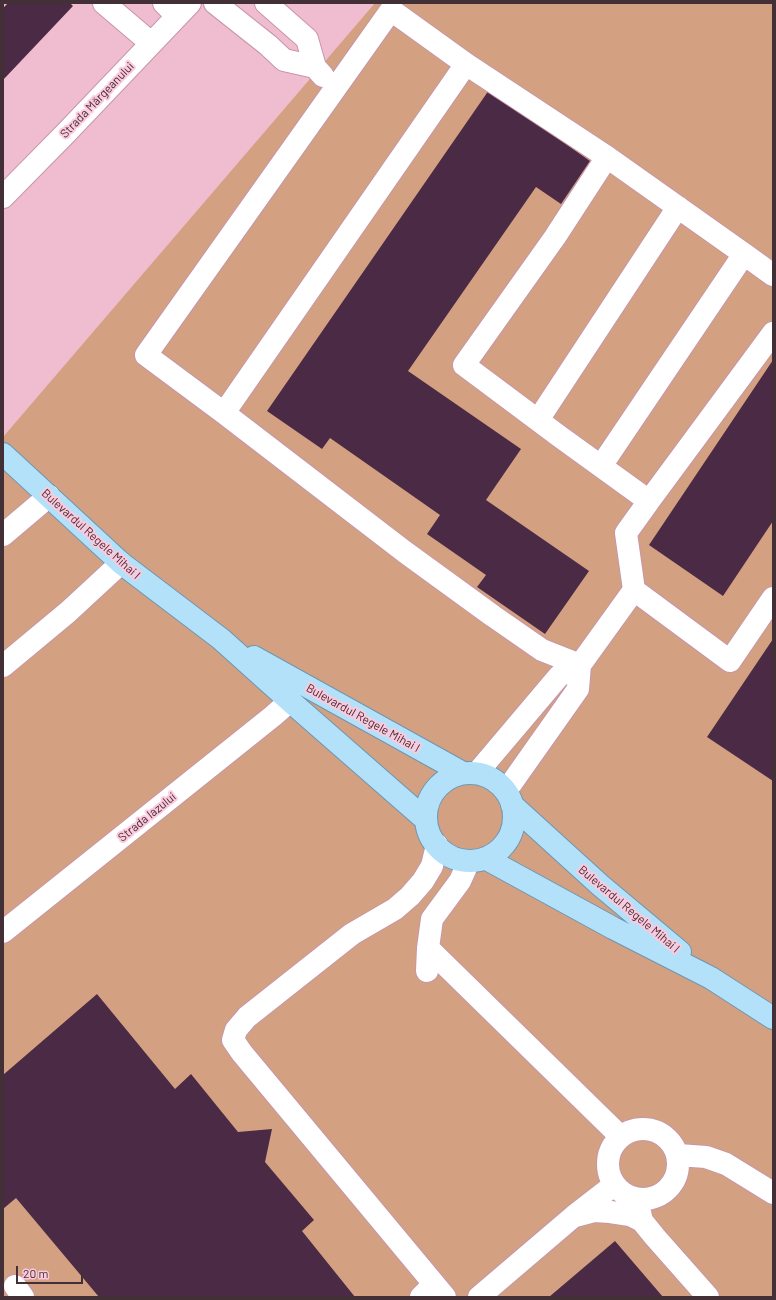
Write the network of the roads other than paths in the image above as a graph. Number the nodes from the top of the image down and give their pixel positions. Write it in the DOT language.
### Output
graph roads {
  1 [pos="104,3"];
  2 [pos="215,3"];
  3 [pos="266,3"];
  4 [pos="177,7"];
  5 [pos="151,43"];
  6 [pos="466,64"];
  7 [pos="315,67"];
  8 [pos="335,88"];
  9 [pos="607,157"];
  10 [pos="3,197"];
  11 [pos="678,207"];
  12 [pos="744,254"];
  13 [pos="773,275"];
  14 [pos="773,334"];
  15 [pos="224,413"];
  16 [pos="538,420"];
  17 [pos="3,454"];
  18 [pos="601,466"];
  19 [pos="49,496"];
  20 [pos="649,501"];
  21 [pos="3,535"];
  22 [pos="121,563"];
  23 [pos="634,590"];
  24 [pos="773,598"];
  25 [pos="221,639"];
  26 [pos="580,664"];
  27 [pos="3,666"];
  28 [pos="290,701"];
  29 [pos="470,773"];
  30 [pos="509,798"];
  31 [pos="426,820"];
  32 [pos="437,845"];
  33 [pos="477,860"];
  34 [pos="3,932"];
  35 [pos="428,948"];
  36 [pos="427,971"];
  37 [pos="712,978"];
  38 [pos="773,1018"];
  39 [pos="620,1136"];
  40 [pos="678,1155"];
  41 [pos="614,1184"];
  42 [pos="773,1193"];
  43 [pos="637,1199"];
  44 [pos="574,1216"];
  45 [pos="642,1221"];
  46 [pos="434,1293"];
  47 [pos="479,1297"];
  48 [pos="708,1297"];
  1 -- 5 [label="street"];
  2 -- 7 [label="street"];
  3 -- 7 [label="street"];
  4 -- 5 [label="street, Strada Mărgeanului"];
  5 -- 10 [label="street, Strada Mărgeanului"];
  6 -- 8 [label="street"];
  6 -- 9 [label="street"];
  6 -- 15 [label="street"];
  7 -- 8 [label="street"];
  8 -- 15 [label="street"];
  9 -- 11 [label="street"];
  9 -- 16 [label="street"];
  11 -- 12 [label="street"];
  11 -- 16 [label="street"];
  12 -- 13 [label="street"];
  12 -- 18 [label="street"];
  14 -- 20 [label="street"];
  15 -- 26 [label="street"];
  16 -- 18 [label="street"];
  17 -- 19 [label="main road, Bulevardul Regele Mihai I"];
  18 -- 20 [label="street"];
  19 -- 21 [label="street"];
  19 -- 22 [label="main road, Bulevardul Regele Mihai I"];
  20 -- 23 [label="street"];
  22 -- 25 [label="main road, Bulevardul Regele Mihai I"];
  22 -- 27 [label="street"];
  23 -- 24 [label="street"];
  23 -- 26 [label="street"];
  25 -- 28 [label="main road, Bulevardul Regele Mihai I"];
  25 -- 29 [label="main road, Bulevardul Regele Mihai I"];
  26 -- 29 [label="street"];
  26 -- 30 [label="street"];
  28 -- 31 [label="main road, Bulevardul Regele Mihai I"];
  28 -- 34 [label="street, Strada Iazului"];
  29 -- 30 [label="main road"];
  29 -- 31 [label="main road"];
  30 -- 33 [label="main road"];
  30 -- 37 [label="main road, Bulevardul Regele Mihai I"];
  31 -- 32 [label="main road"];
  32 -- 33 [label="main road"];
  32 -- 46 [label="street"];
  33 -- 35 [label="street"];
  33 -- 37 [label="main road, Bulevardul Regele Mihai I"];
  35 -- 36 [label="street"];
  35 -- 39 [label="street"];
  37 -- 38 [label="main road, Bulevardul Regele Mihai I"];
  39 -- 40 [label="street"];
  39 -- 41 [label="street"];
  40 -- 42 [label="street"];
  40 -- 43 [label="street"];
  41 -- 43 [label="street"];
  41 -- 44 [label="street"];
  43 -- 45 [label="street"];
  44 -- 45 [label="street"];
  44 -- 47 [label="street"];
  45 -- 48 [label="street"];
}
